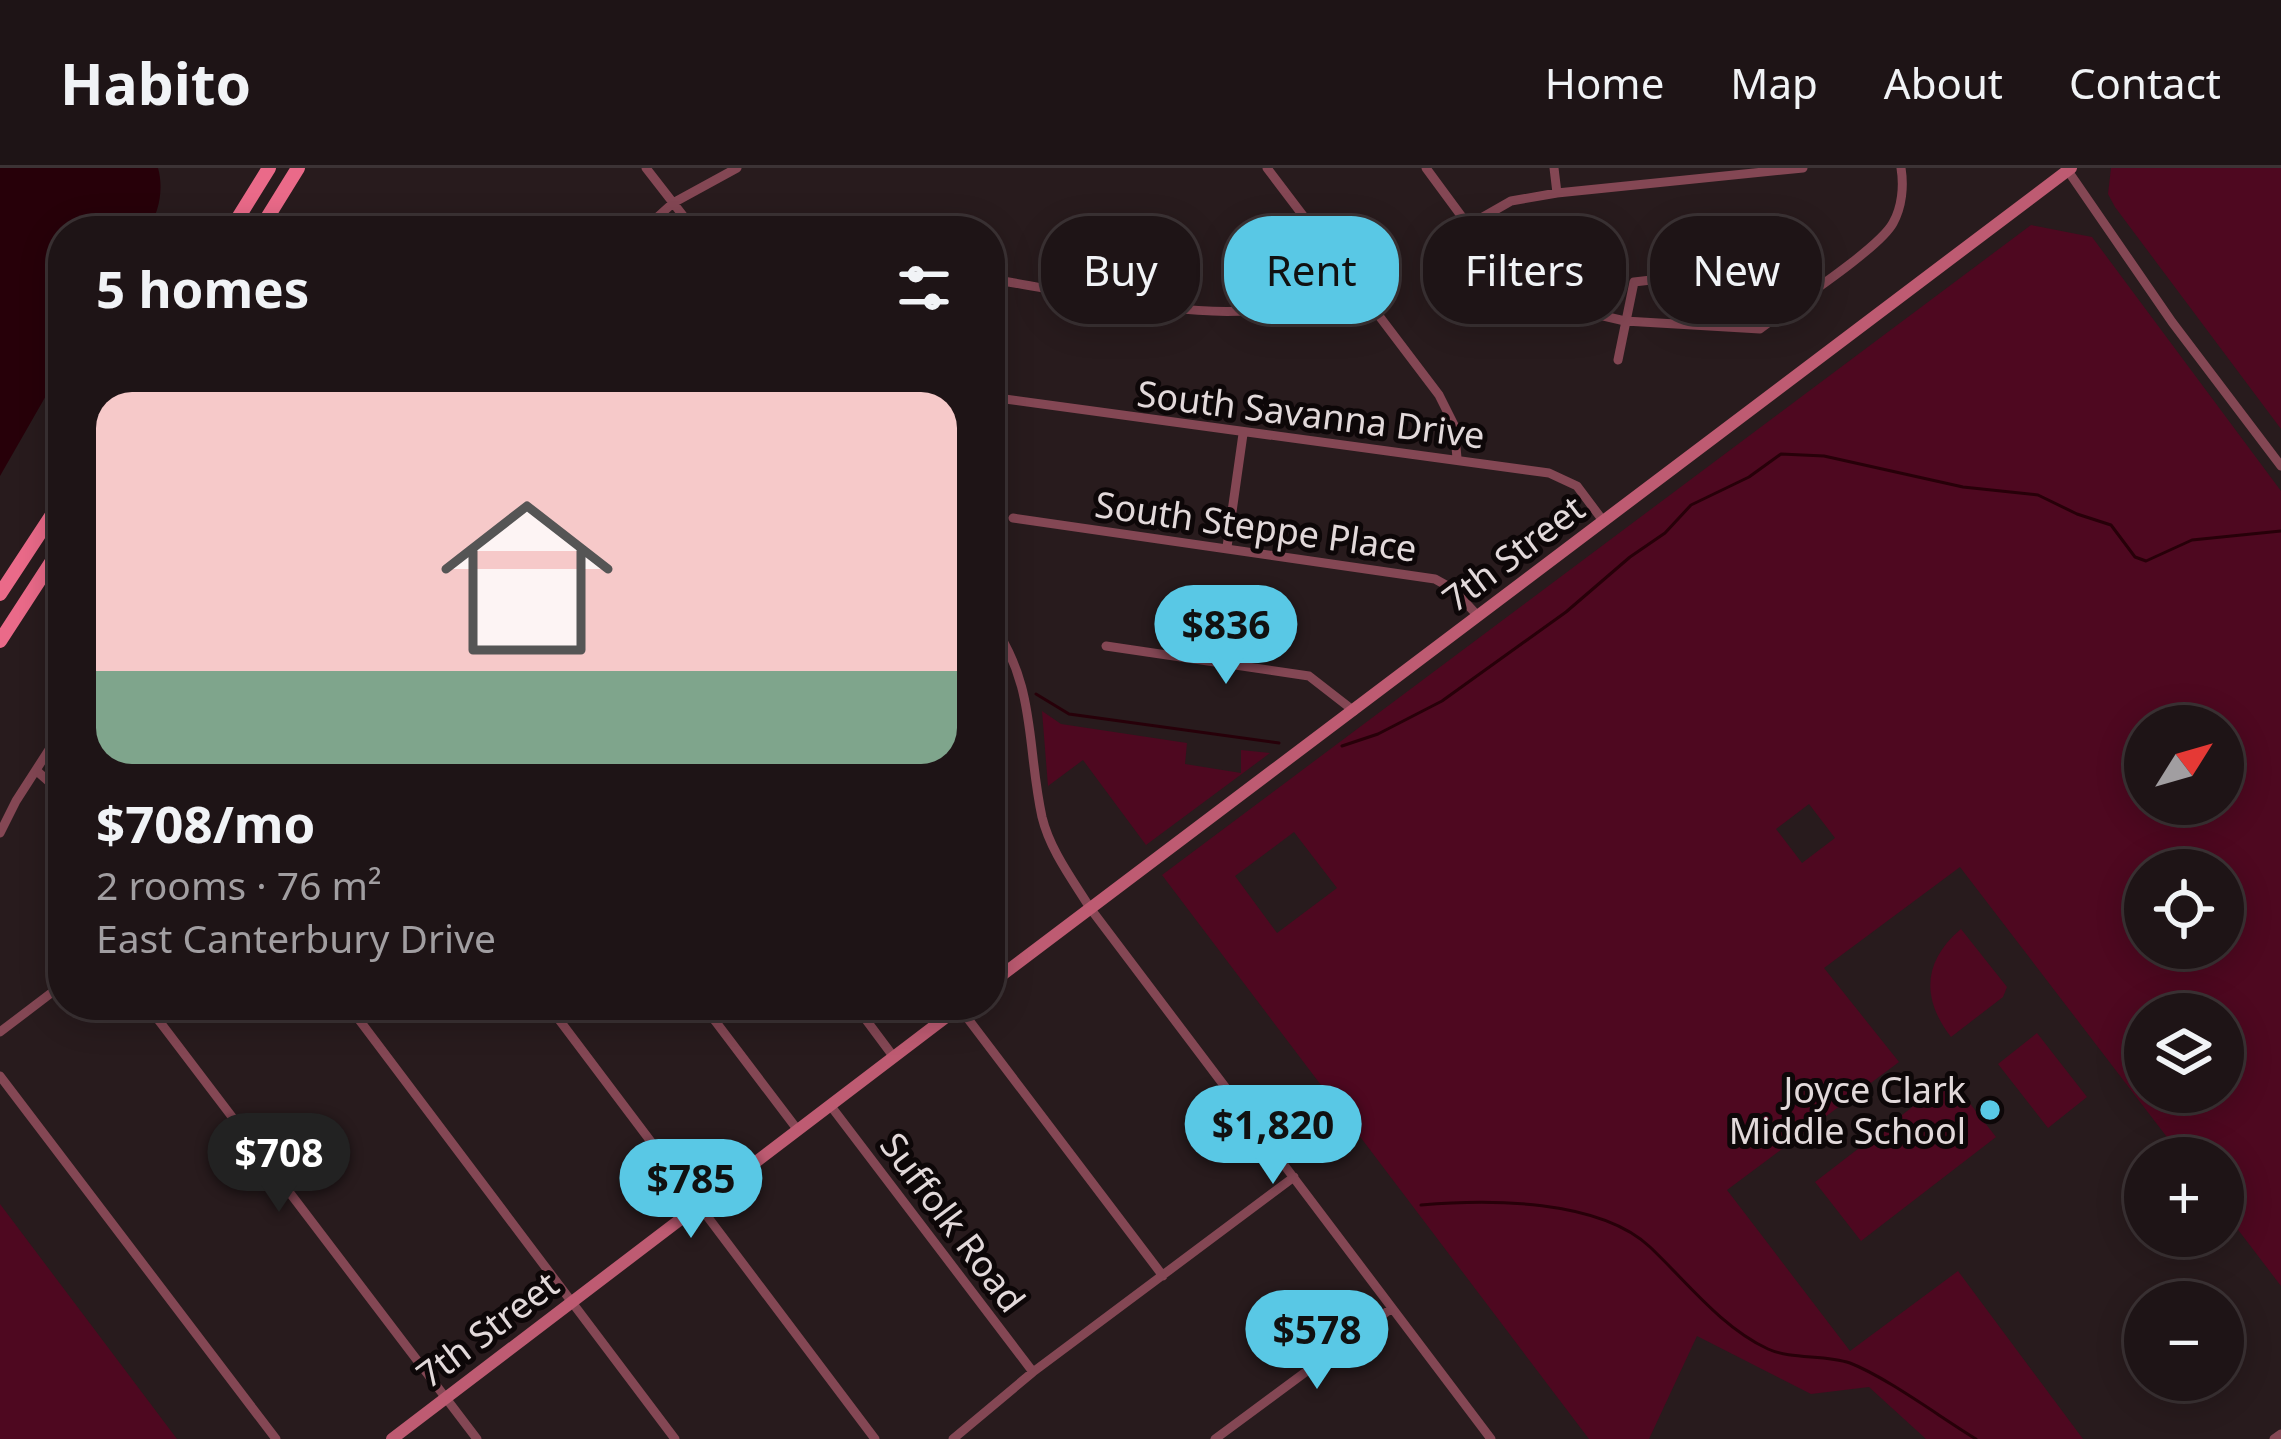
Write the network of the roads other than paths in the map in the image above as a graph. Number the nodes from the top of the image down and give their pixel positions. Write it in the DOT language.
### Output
graph roads {
  1 [pos="268,168"];
  2 [pos="298,168"];
  3 [pos="646,168"];
  4 [pos="737,168"];
  5 [pos="1267,168"];
  6 [pos="1426,168"];
  7 [pos="1554,168"];
  8 [pos="1803,168"];
  9 [pos="1901,168"];
  10 [pos="2068,169"];
  11 [pos="1557,193"];
  12 [pos="674,203"];
  13 [pos="239,216"];
  14 [pos="269,216"];
  15 [pos="659,216"];
  16 [pos="684,216"];
  17 [pos="1303,216"];
  18 [pos="1462,216"];
  19 [pos="1485,216"];
  20 [pos="1650,280"];
  21 [pos="1005,281"];
  22 [pos="1822,282"];
  23 [pos="1041,287"];
  24 [pos="1626,317"];
  25 [pos="1385,324"];
  26 [pos="1624,324"];
  27 [pos="1676,324"];
  28 [pos="1767,324"];
  29 [pos="1618,360"];
  30 [pos="1005,400"];
  31 [pos="1243,434"];
  32 [pos="1456,458"];
  33 [pos="2281,466"];
  34 [pos="1013,518"];
  35 [pos="48,521"];
  36 [pos="1604,522"];
  37 [pos="1227,547"];
  38 [pos="48,567"];
  39 [pos="0,594"];
  40 [pos="1478,616"];
  41 [pos="0,641"];
  42 [pos="1005,646"];
  43 [pos="1106,646"];
  44 [pos="1354,711"];
  45 [pos="48,754"];
  46 [pos="38,772"];
  47 [pos="48,781"];
  48 [pos="0,833"];
  49 [pos="1090,908"];
  50 [pos="1005,973"];
  51 [pos="48,995"];
  52 [pos="158,1020"];
  53 [pos="359,1020"];
  54 [pos="559,1020"];
  55 [pos="714,1020"];
  56 [pos="866,1020"];
  57 [pos="941,1020"];
  58 [pos="971,1020"];
  59 [pos="0,1032"];
  60 [pos="893,1056"];
  61 [pos="0,1076"];
  62 [pos="830,1105"];
  63 [pos="797,1129"];
  64 [pos="1294,1177"];
  65 [pos="698,1203"];
  66 [pos="1163,1276"];
  67 [pos="572,1303"];
  68 [pos="1392,1308"];
  69 [pos="1034,1372"];
  70 [pos="446,1398"];
  71 [pos="276,1439"];
  72 [pos="392,1439"];
  73 [pos="477,1439"];
  74 [pos="675,1439"];
  75 [pos="875,1439"];
  76 [pos="953,1439"];
  77 [pos="1215,1439"];
  78 [pos="1492,1439"];
  1 -- 13 [label="main road"];
  2 -- 14 [label="main road"];
  3 -- 12 [label="street"];
  4 -- 12 [label="street"];
  5 -- 17 [label="street"];
  6 -- 18 [label="street"];
  7 -- 11 [label="street"];
  8 -- 11 [label="street"];
  9 -- 22 [label="street"];
  10 -- 33 [label="street"];
  10 -- 36 [label="main road, 7th Street"];
  11 -- 19 [label="street"];
  12 -- 15 [label="street"];
  12 -- 16 [label="street"];
  20 -- 24 [label="street"];
  21 -- 23 [label="street"];
  25 -- 32 [label="street"];
  26 -- 29 [label="street"];
  27 -- 28 [label="street"];
  30 -- 31 [label="street, South Savanna Drive"];
  31 -- 32 [label="street, South Savanna Drive"];
  31 -- 37 [label="street"];
  32 -- 36 [label="street, South Savanna Drive"];
  34 -- 37 [label="street, South Steppe Place"];
  35 -- 39 [label="main road"];
  36 -- 40 [label="main road, 7th Street"];
  37 -- 40 [label="street, South Steppe Place"];
  38 -- 41 [label="main road"];
  40 -- 44 [label="main road, 7th Street"];
  42 -- 49 [label="street"];
  43 -- 44 [label="street"];
  44 -- 49 [label="main road, 7th Street"];
  45 -- 46 [label="street"];
  46 -- 47 [label="street"];
  46 -- 48 [label="street"];
  49 -- 50 [label="main road, 7th Street"];
  49 -- 64 [label="street"];
  51 -- 59 [label="street"];
  52 -- 70 [label="street"];
  53 -- 67 [label="street"];
  54 -- 65 [label="street"];
  55 -- 63 [label="street"];
  56 -- 60 [label="street"];
  57 -- 60 [label="main road, 7th Street"];
  58 -- 66 [label="street"];
  60 -- 62 [label="main road, 7th Street"];
  61 -- 71 [label="street"];
  62 -- 63 [label="main road, 7th Street"];
  62 -- 69 [label="street, Suffolk Road"];
  63 -- 65 [label="main road, 7th Street"];
  64 -- 66 [label="street"];
  64 -- 68 [label="street"];
  65 -- 67 [label="main road, 7th Street"];
  65 -- 75 [label="street"];
  66 -- 69 [label="street"];
  67 -- 70 [label="main road, 7th Street"];
  67 -- 74 [label="street"];
  68 -- 77 [label="street"];
  68 -- 78 [label="street"];
  69 -- 76 [label="street"];
  70 -- 72 [label="main road, 7th Street"];
  70 -- 73 [label="street"];
}
